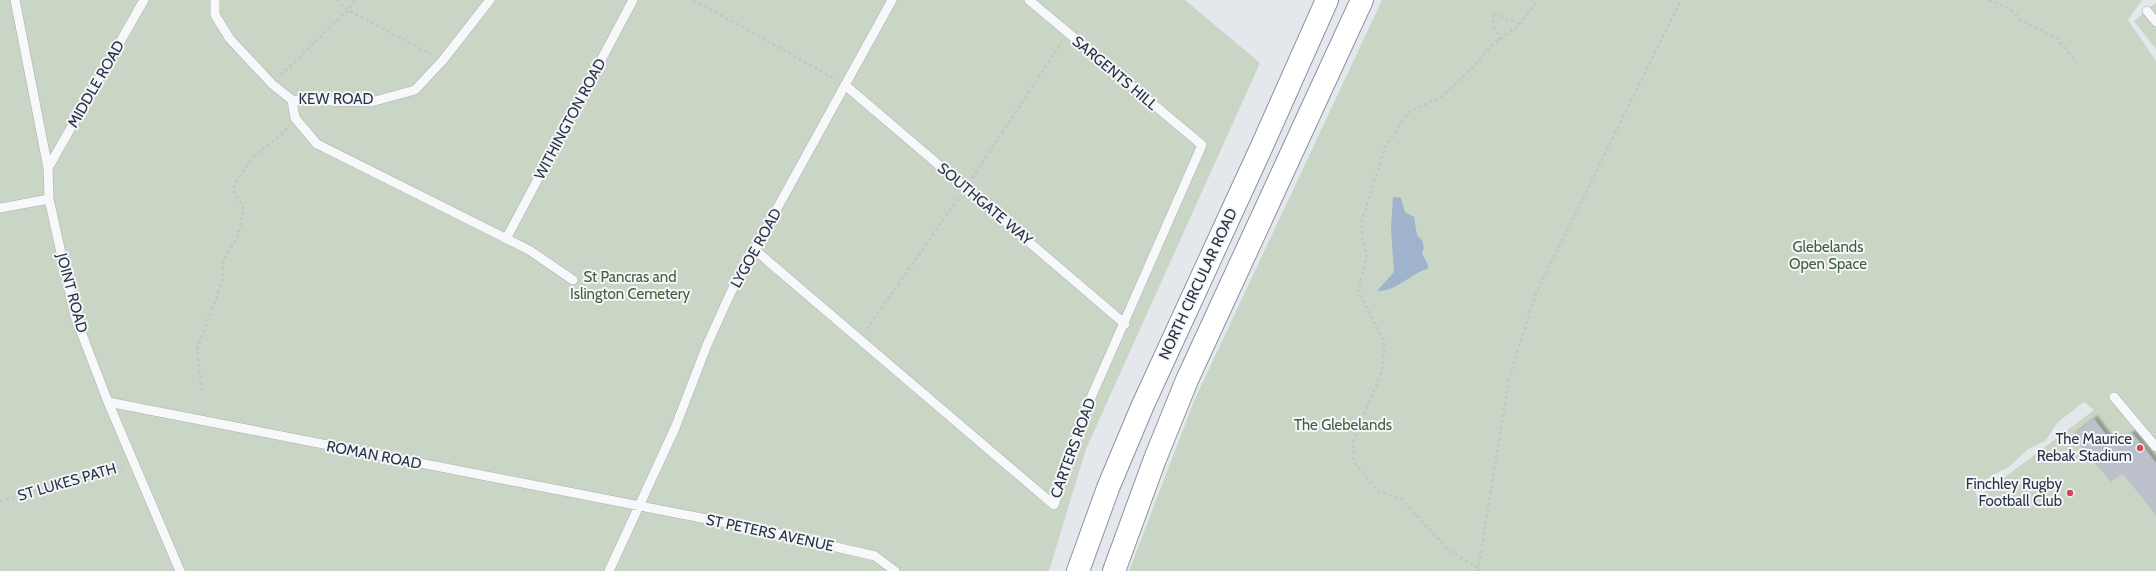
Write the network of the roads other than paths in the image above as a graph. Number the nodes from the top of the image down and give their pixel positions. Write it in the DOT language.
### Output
graph roads {
  1 [pos="15,0"];
  2 [pos="144,0"];
  3 [pos="215,0"];
  4 [pos="490,0"];
  5 [pos="633,0"];
  6 [pos="892,0"];
  7 [pos="1029,0"];
  8 [pos="1327,0"];
  9 [pos="1362,0"];
  10 [pos="2147,11"];
  11 [pos="2156,22"];
  12 [pos="845,85"];
  13 [pos="292,100"];
  14 [pos="1202,145"];
  15 [pos="48,168"];
  16 [pos="49,199"];
  17 [pos="0,208"];
  18 [pos="506,239"];
  19 [pos="755,250"];
  20 [pos="573,280"];
  21 [pos="1125,324"];
  22 [pos="2114,397"];
  23 [pos="108,402"];
  24 [pos="2156,447"];
  25 [pos="640,506"];
  26 [pos="180,571"];
  27 [pos="609,571"];
  28 [pos="895,571"];
  29 [pos="1078,571"];
  30 [pos="1114,571"];
  1 -- 15 [label="lane, JOINT ROAD"];
  2 -- 15 [label="lane, MIDDLE ROAD"];
  3 -- 13 [label="lane, KEW ROAD"];
  4 -- 13 [label="lane, KEW ROAD"];
  5 -- 18 [label="lane, WITHINGTON ROAD"];
  6 -- 12 [label="lane, LYGOE ROAD"];
  7 -- 14 [label="lane, SARGENTS HILL"];
  8 -- 29 [label="highway, NORTH CIRCULAR ROAD"];
  9 -- 30 [label="highway, NORTH CIRCULAR ROAD"];
  10 -- 11 [label="lane"];
  12 -- 19 [label="lane, LYGOE ROAD"];
  12 -- 21 [label="lane, SOUTHGATE WAY"];
  13 -- 18 [label="lane"];
  14 -- 21 [label="lane, CARTERS ROAD"];
  15 -- 16 [label="lane, JOINT ROAD"];
  16 -- 17 [label="lane"];
  16 -- 23 [label="lane, JOINT ROAD"];
  18 -- 20 [label="lane"];
  19 -- 21 [label="lane, CARTERS ROAD"];
  19 -- 25 [label="lane, LYGOE ROAD"];
  22 -- 24 [label="lane"];
  23 -- 25 [label="lane, ROMAN ROAD"];
  23 -- 26 [label="lane, JOINT ROAD"];
  25 -- 27 [label="lane, LYGOE ROAD"];
  25 -- 28 [label="lane, ST PETERS AVENUE"];
}
